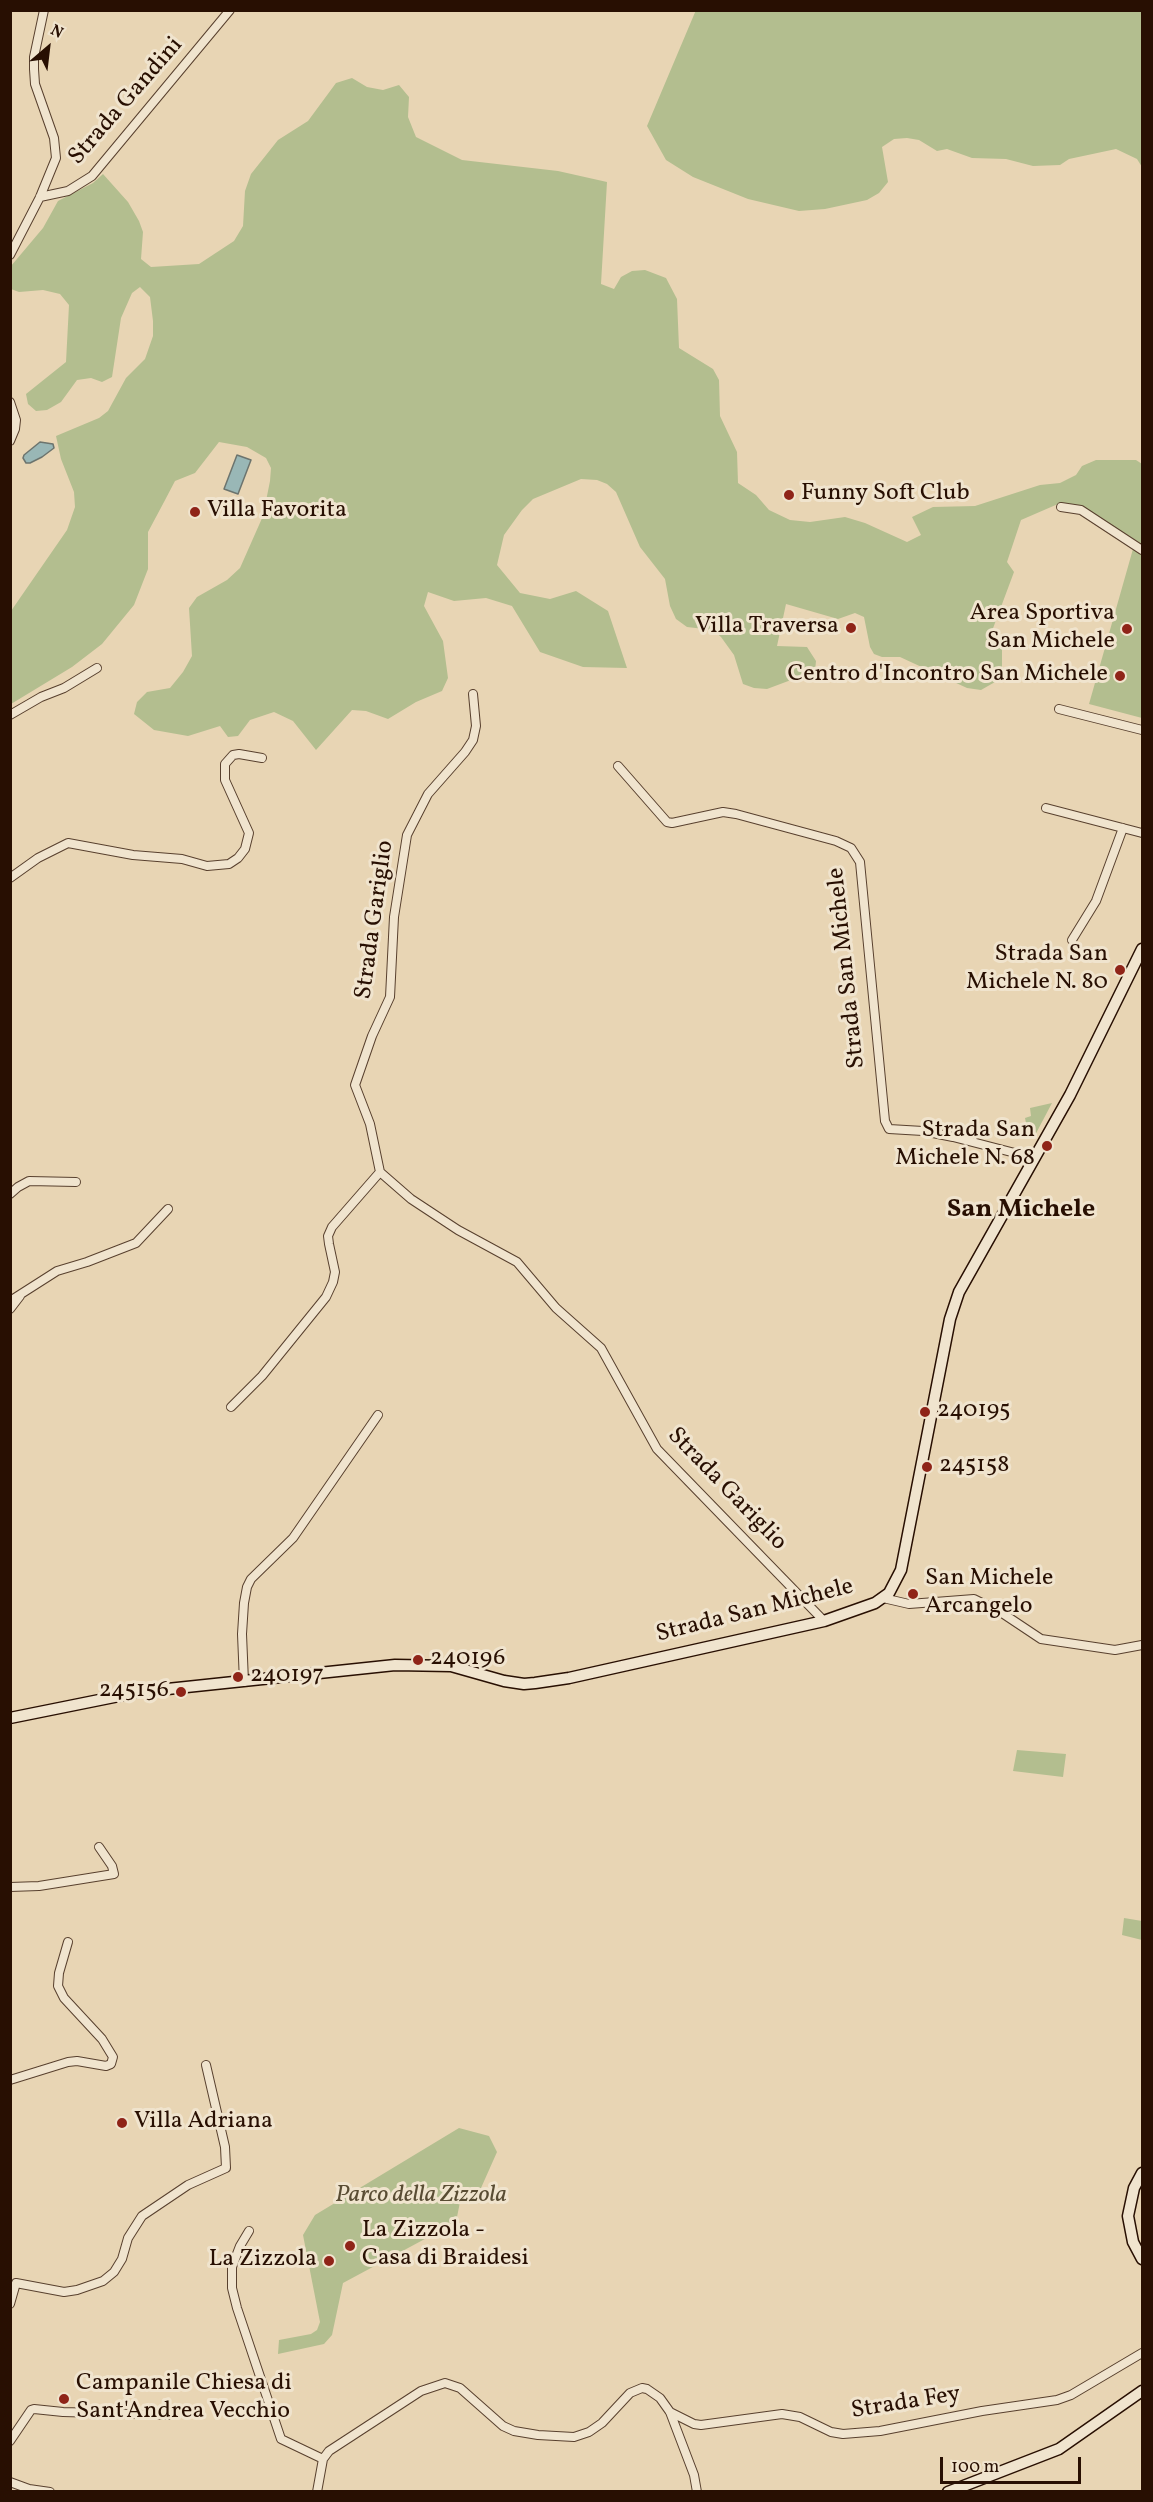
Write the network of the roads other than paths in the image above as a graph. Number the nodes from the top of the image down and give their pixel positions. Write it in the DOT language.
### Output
graph roads {
  1 [pos="44,10"];
  2 [pos="230,10"];
  3 [pos="40,197"];
  4 [pos="10,255"];
  5 [pos="10,402"];
  6 [pos="10,441"];
  7 [pos="1061,507"];
  8 [pos="1143,550"];
  9 [pos="97,668"];
  10 [pos="473,694"];
  11 [pos="1059,709"];
  12 [pos="10,715"];
  13 [pos="1143,730"];
  14 [pos="262,758"];
  15 [pos="618,766"];
  16 [pos="1046,808"];
  17 [pos="1123,828"];
  18 [pos="1143,833"];
  19 [pos="10,878"];
  20 [pos="1072,940"];
  21 [pos="1143,949"];
  22 [pos="1033,1161"];
  23 [pos="380,1172"];
  24 [pos="76,1182"];
  25 [pos="10,1194"];
  26 [pos="168,1209"];
  27 [pos="21,1294"];
  28 [pos="10,1301"];
  29 [pos="10,1310"];
  30 [pos="231,1407"];
  31 [pos="378,1414"];
  32 [pos="884,1598"];
  33 [pos="824,1621"];
  34 [pos="1143,1645"];
  35 [pos="244,1682"];
  36 [pos="10,1718"];
  37 [pos="99,1847"];
  38 [pos="10,1887"];
  39 [pos="68,1942"];
  40 [pos="206,2065"];
  41 [pos="10,2080"];
  42 [pos="1143,2173"];
  43 [pos="249,2231"];
  44 [pos="1143,2259"];
  45 [pos="13,2281"];
  46 [pos="10,2304"];
  47 [pos="1143,2353"];
  48 [pos="1143,2391"];
  49 [pos="670,2412"];
  50 [pos="171,2415"];
  51 [pos="10,2441"];
  52 [pos="323,2458"];
  53 [pos="10,2482"];
  54 [pos="27,2490"];
  55 [pos="50,2492"];
  56 [pos="317,2492"];
  57 [pos="698,2492"];
  58 [pos="948,2492"];
  1 -- 3 [label="street"];
  2 -- 3 [label="street, Strada Gandini"];
  3 -- 4 [label="street"];
  5 -- 6 [label="street"];
  7 -- 8 [label="street"];
  9 -- 12 [label="street"];
  10 -- 23 [label="street, Strada Gariglio"];
  11 -- 13 [label="street"];
  14 -- 19 [label="street"];
  15 -- 22 [label="street, Strada San Michele"];
  16 -- 17 [label="street"];
  17 -- 18 [label="street"];
  17 -- 20 [label="street"];
  21 -- 22 [label="street, Strada San Michele"];
  22 -- 32 [label="street, Strada San Michele"];
  23 -- 30 [label="street"];
  23 -- 33 [label="street, Strada Gariglio"];
  24 -- 25 [label="street"];
  26 -- 27 [label="street"];
  27 -- 28 [label="street"];
  27 -- 29 [label="street"];
  31 -- 35 [label="street"];
  32 -- 33 [label="street, Strada San Michele"];
  32 -- 34 [label="street"];
  33 -- 35 [label="street, Strada San Michele"];
  35 -- 36 [label="street, Strada San Michele"];
  37 -- 38 [label="street"];
  39 -- 41 [label="street"];
  40 -- 45 [label="street"];
  42 -- 44 [label="street"];
  43 -- 52 [label="street"];
  45 -- 46 [label="street"];
  47 -- 49 [label="street, Strada Fey"];
  48 -- 58 [label="street"];
  49 -- 52 [label="street, Strada Fey"];
  49 -- 57 [label="street, Strada Fey"];
  50 -- 51 [label="street"];
  52 -- 56 [label="street"];
  53 -- 54 [label="street"];
  54 -- 55 [label="street"];
}
